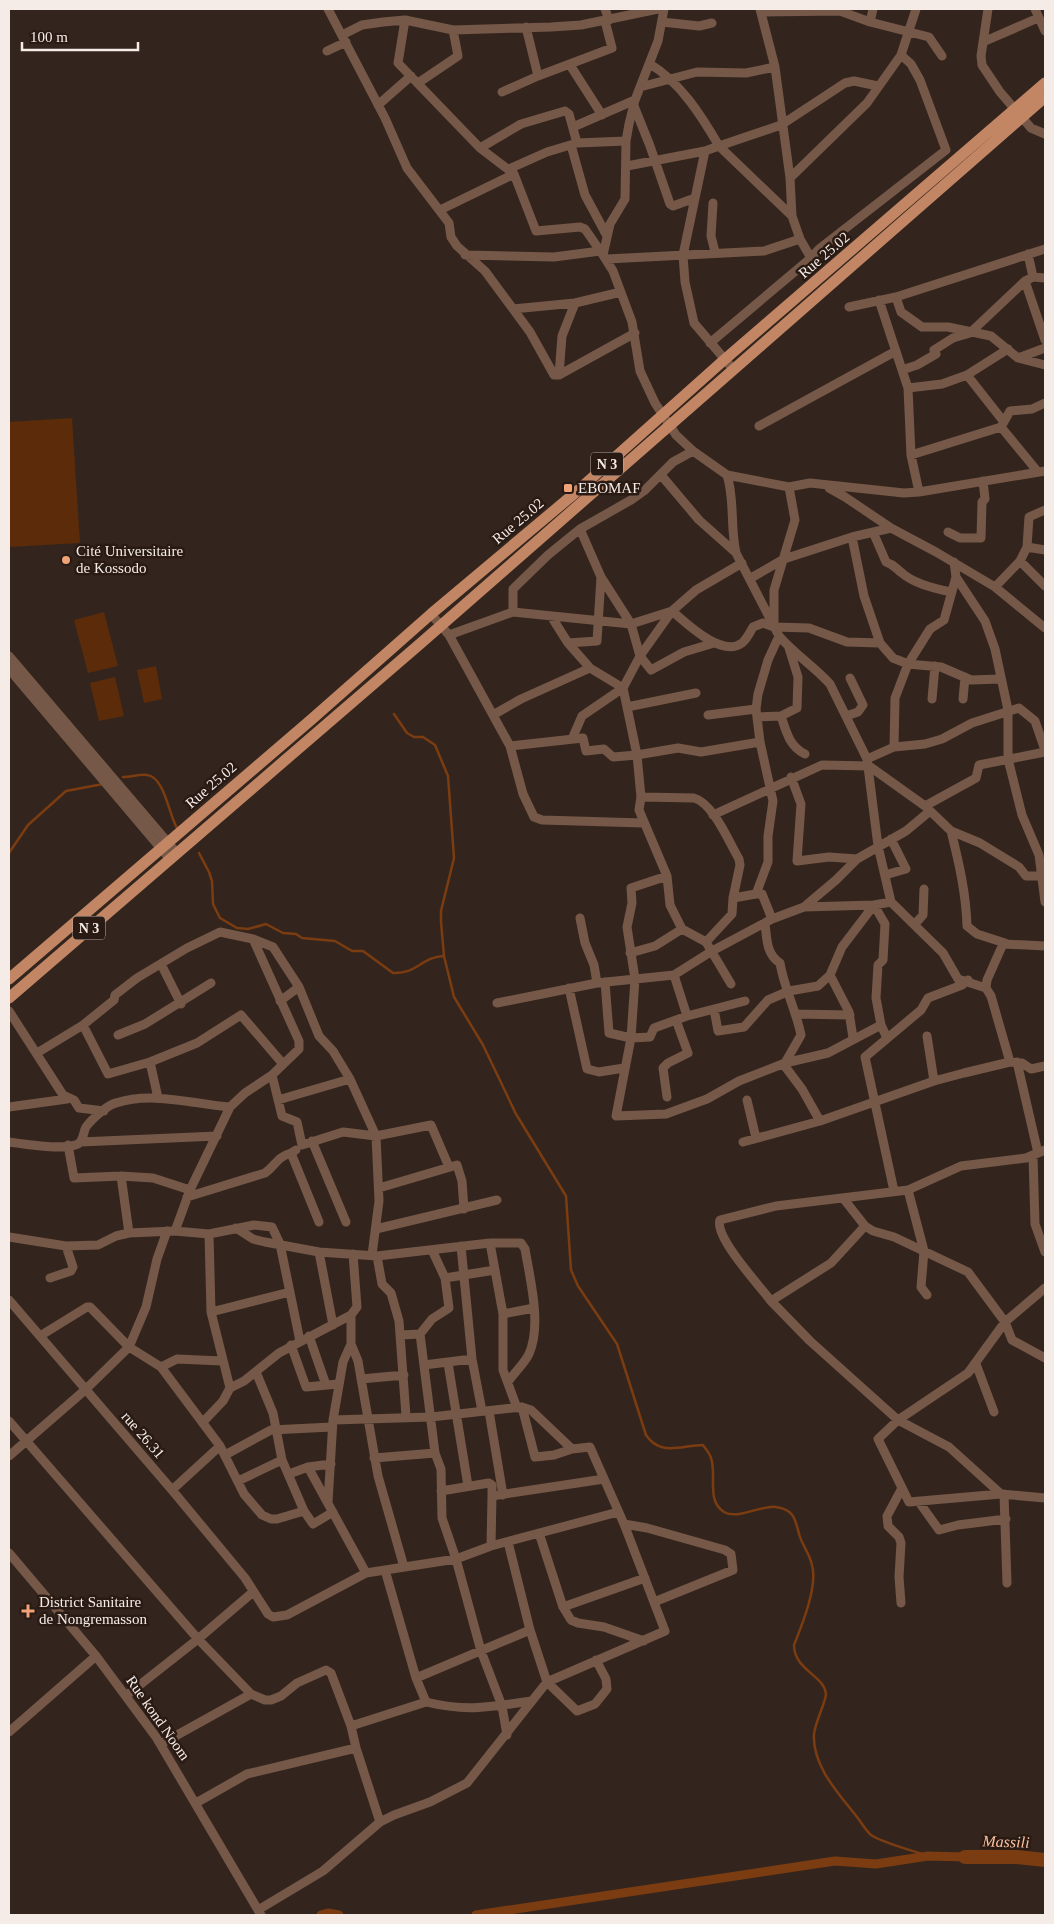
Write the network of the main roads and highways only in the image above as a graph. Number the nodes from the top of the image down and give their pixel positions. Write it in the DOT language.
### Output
graph roads {
  1 [pos="1045,83"];
  2 [pos="1045,97"];
  3 [pos="1018,114"];
  4 [pos="9,979"];
  5 [pos="9,998"];
  1 -- 3 [label="main road, Rue 25.02 / N 3"];
  2 -- 3 [label="main road, N 3"];
  3 -- 4 [label="main road, Rue 25.02 / N 3"];
  3 -- 5 [label="main road, N 3"];
}
